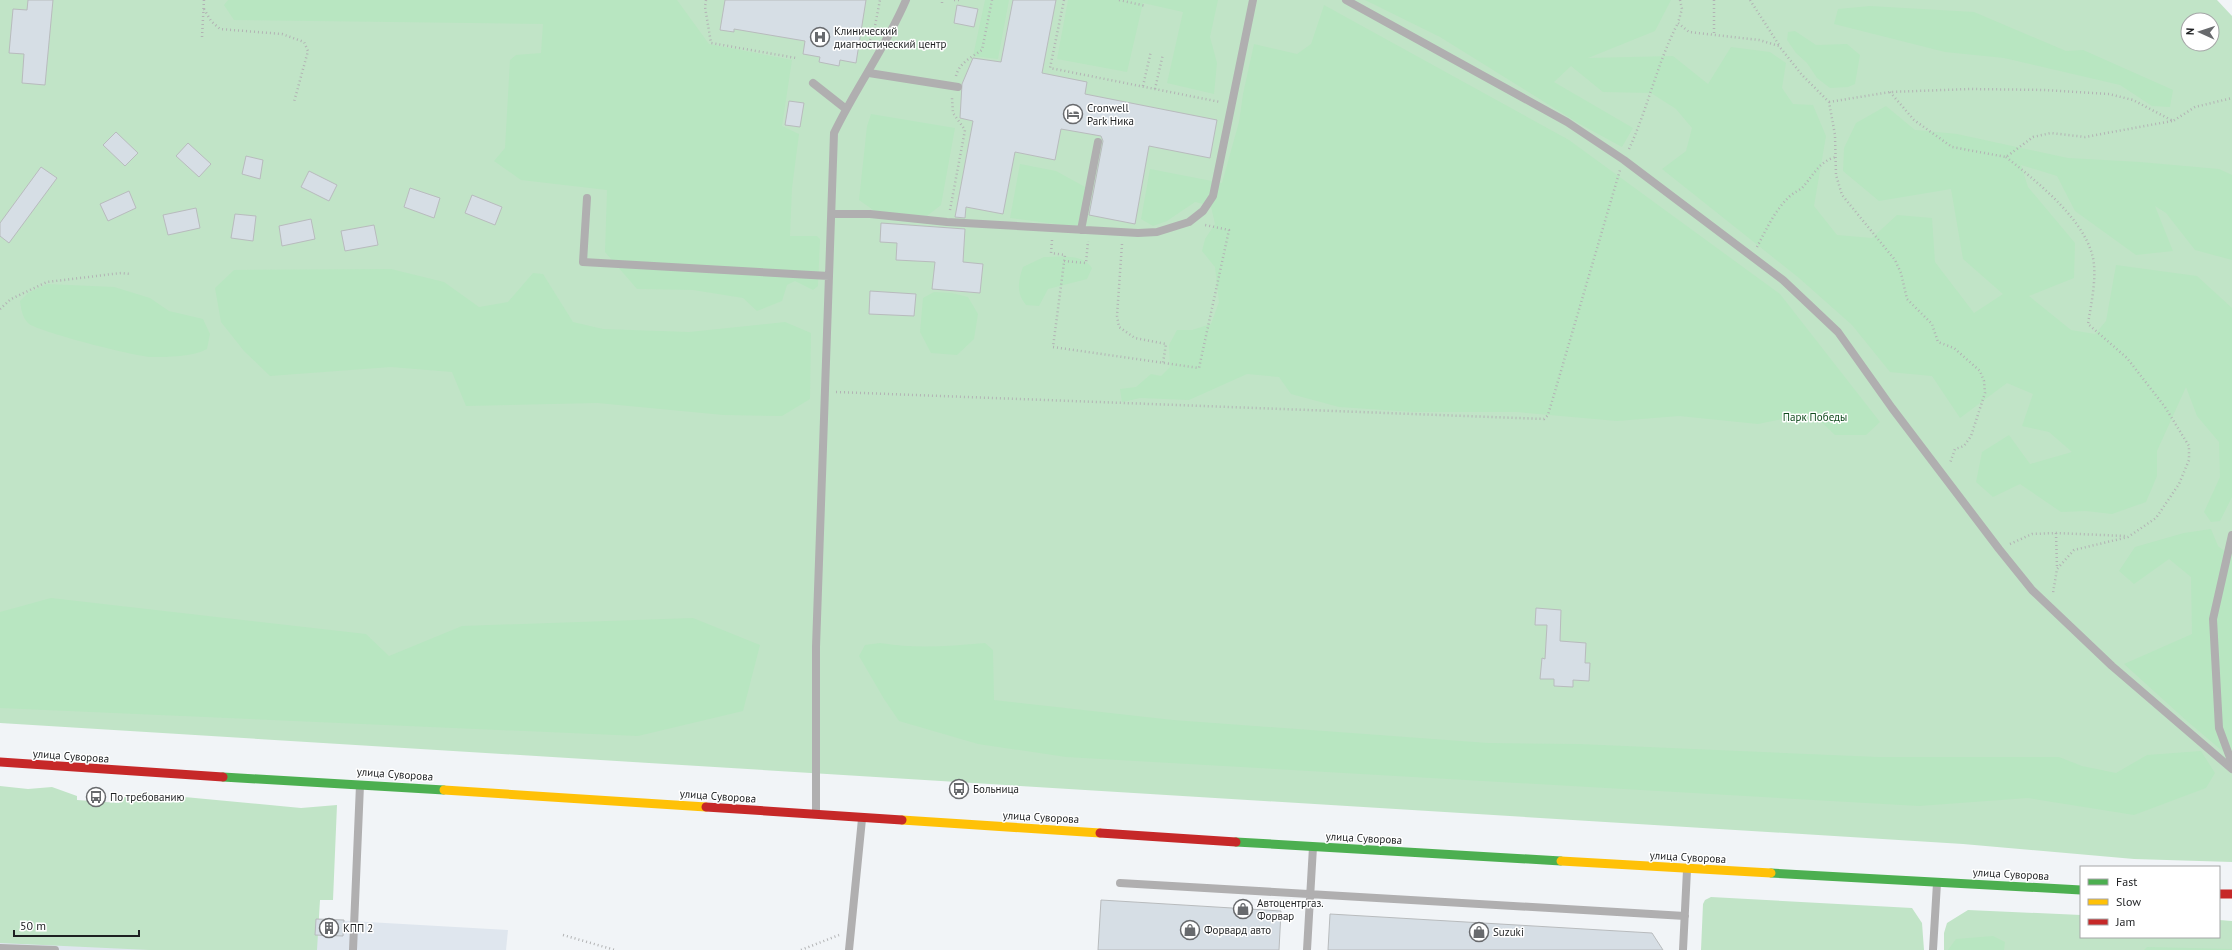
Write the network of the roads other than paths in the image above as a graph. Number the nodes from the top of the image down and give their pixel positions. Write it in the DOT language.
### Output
graph roads {
  1 [pos="906,0"];
  2 [pos="1253,0"];
  3 [pos="1346,0"];
  4 [pos="869,73"];
  5 [pos="813,83"];
  6 [pos="956,86"];
  7 [pos="846,109"];
  8 [pos="1098,142"];
  9 [pos="587,198"];
  10 [pos="832,214"];
  11 [pos="1086,231"];
  12 [pos="829,276"];
  13 [pos="2232,535"];
  14 [pos="0,762"];
  15 [pos="2232,763"];
  16 [pos="2232,769"];
  17 [pos="360,784"];
  18 [pos="816,815"];
  19 [pos="862,818"];
  20 [pos="1313,847"];
  21 [pos="1687,869"];
  22 [pos="1120,883"];
  23 [pos="1937,883"];
  24 [pos="2080,890"];
  25 [pos="1310,894"];
  26 [pos="2220,894"];
  27 [pos="2232,894"];
  28 [pos="1685,916"];
  29 [pos="0,948"];
  30 [pos="54,950"];
  31 [pos="352,950"];
  32 [pos="849,950"];
  33 [pos="1307,950"];
  34 [pos="1682,950"];
  35 [pos="1933,950"];
  1 -- 4 [label="lane"];
  2 -- 11 [label="lane"];
  3 -- 16 [label="lane"];
  4 -- 6 [label="lane"];
  4 -- 7 [label="lane"];
  5 -- 7 [label="lane"];
  7 -- 10 [label="lane"];
  8 -- 11 [label="lane"];
  9 -- 12 [label="lane"];
  10 -- 11 [label="lane"];
  10 -- 12 [label="lane"];
  12 -- 18 [label="lane"];
  13 -- 15 [label="lane"];
  14 -- 17 [label="main road, улица Суворова"];
  17 -- 18 [label="main road, улица Суворова"];
  17 -- 31 [label="lane"];
  18 -- 19 [label="main road, улица Суворова"];
  19 -- 20 [label="main road, улица Суворова"];
  19 -- 32 [label="lane"];
  20 -- 21 [label="main road, улица Суворова"];
  20 -- 25 [label="lane"];
  21 -- 23 [label="main road, улица Суворова"];
  21 -- 28 [label="lane"];
  22 -- 25 [label="lane"];
  23 -- 24 [label="main road, улица Суворова"];
  23 -- 35 [label="lane"];
  25 -- 28 [label="lane"];
  25 -- 33 [label="lane"];
  26 -- 27 [label="main road"];
  28 -- 34 [label="lane"];
  29 -- 30 [label="lane"];
}
